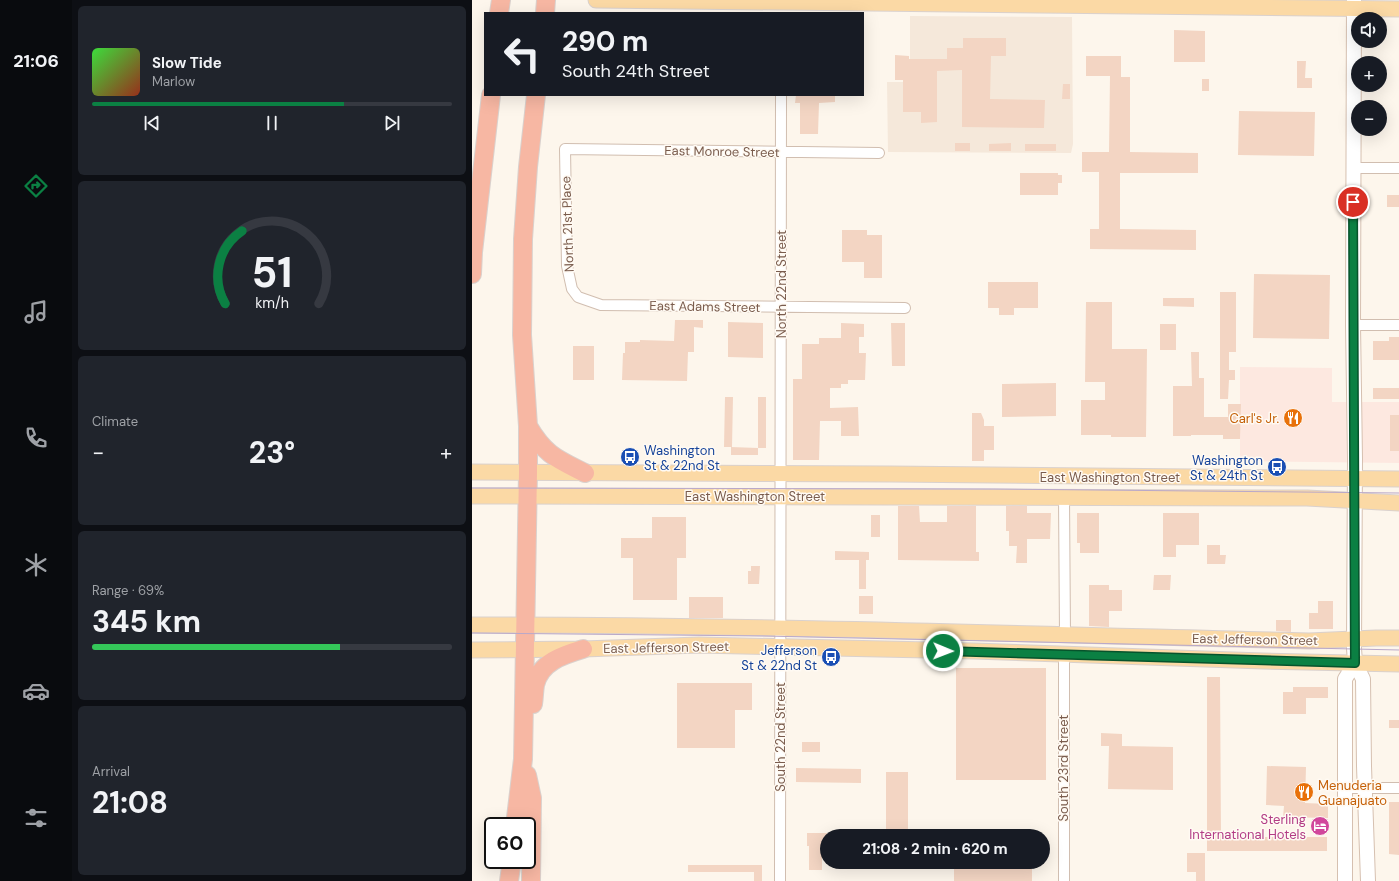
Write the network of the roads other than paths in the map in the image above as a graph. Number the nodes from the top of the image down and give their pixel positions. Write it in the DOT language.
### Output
graph roads {
  1 [pos="501,0"];
  2 [pos="546,0"];
  3 [pos="596,0"];
  4 [pos="1038,3"];
  5 [pos="1354,4"];
  6 [pos="781,8"];
  7 [pos="1399,9"];
  8 [pos="499,12"];
  9 [pos="545,12"];
  10 [pos="491,96"];
  11 [pos="536,96"];
  12 [pos="781,96"];
  13 [pos="565,149"];
  14 [pos="781,152"];
  15 [pos="879,153"];
  16 [pos="1353,168"];
  17 [pos="1399,168"];
  18 [pos="472,274"];
  19 [pos="578,297"];
  20 [pos="781,307"];
  21 [pos="905,308"];
  22 [pos="1353,325"];
  23 [pos="1399,325"];
  24 [pos="528,426"];
  25 [pos="472,472"];
  26 [pos="528,472"];
  27 [pos="585,473"];
  28 [pos="780,474"];
  29 [pos="942,475"];
  30 [pos="1355,478"];
  31 [pos="1399,479"];
  32 [pos="472,496"];
  33 [pos="528,496"];
  34 [pos="780,496"];
  35 [pos="1039,497"];
  36 [pos="1064,498"];
  37 [pos="1355,501"];
  38 [pos="1399,503"];
  39 [pos="472,625"];
  40 [pos="525,625"];
  41 [pos="780,629"];
  42 [pos="1065,635"];
  43 [pos="1110,636"];
  44 [pos="1399,638"];
  45 [pos="1354,639"];
  46 [pos="780,647"];
  47 [pos="525,649"];
  48 [pos="583,649"];
  49 [pos="472,650"];
  50 [pos="1064,654"];
  51 [pos="1219,660"];
  52 [pos="1355,663"];
  53 [pos="1399,664"];
  54 [pos="524,731"];
  55 [pos="523,758"];
  56 [pos="1344,788"];
  57 [pos="1365,788"];
  58 [pos="1399,788"];
  59 [pos="517,817"];
  60 [pos="511,869"];
  61 [pos="509,881"];
  62 [pos="531,881"];
  63 [pos="780,881"];
  64 [pos="1064,881"];
  65 [pos="1345,881"];
  66 [pos="1368,881"];
  1 -- 8 [label="highway"];
  2 -- 9 [label="highway"];
  3 -- 6 [label="main road"];
  4 -- 5 [label="main road"];
  4 -- 6 [label="main road"];
  5 -- 7 [label="main road"];
  5 -- 16 [label="main road"];
  10 -- 18 [label="highway"];
  11 -- 24 [label="highway"];
  12 -- 14 [label="street, North 22nd Street"];
  13 -- 14 [label="street, East Monroe Street"];
  13 -- 19 [label="street, North 21st Place"];
  14 -- 15 [label="street, East Monroe Street"];
  14 -- 20 [label="street, North 22nd Street"];
  16 -- 17 [label="street"];
  16 -- 22 [label="main road"];
  19 -- 20 [label="street, East Adams Street"];
  20 -- 21 [label="street, East Adams Street"];
  20 -- 28 [label="street, North 22nd Street"];
  22 -- 23 [label="street"];
  22 -- 30 [label="main road"];
  24 -- 26 [label="highway"];
  24 -- 27 [label="highway"];
  25 -- 26 [label="main road, East Washington Street"];
  26 -- 27 [label="main road, East Washington Street"];
  26 -- 33 [label="highway"];
  27 -- 28 [label="main road, East Washington Street"];
  28 -- 29 [label="main road, East Washington Street"];
  28 -- 34 [label="street, South 22nd Street"];
  29 -- 30 [label="main road, East Washington Street"];
  29 -- 35 [label="main road, East Washington Street"];
  30 -- 31 [label="main road, East Washington Street"];
  30 -- 37 [label="main road"];
  32 -- 33 [label="main road, East Washington Street"];
  33 -- 34 [label="main road, East Washington Street"];
  33 -- 40 [label="highway"];
  34 -- 35 [label="main road, East Washington Street"];
  34 -- 41 [label="street, South 22nd Street"];
  35 -- 36 [label="main road, East Washington Street"];
  36 -- 37 [label="main road, East Washington Street"];
  36 -- 42 [label="street"];
  37 -- 38 [label="main road, East Washington Street"];
  37 -- 45 [label="main road"];
  39 -- 40 [label="main road, East Jefferson Street"];
  40 -- 41 [label="main road, East Jefferson Street"];
  40 -- 47 [label="highway"];
  41 -- 42 [label="main road, East Jefferson Street"];
  41 -- 46 [label="street, South 22nd Street"];
  42 -- 43 [label="main road, East Jefferson Street"];
  43 -- 45 [label="main road, East Jefferson Street"];
  43 -- 51 [label="main road, East Jefferson Street"];
  44 -- 45 [label="main road, East Jefferson Street"];
  45 -- 52 [label="main road"];
  46 -- 48 [label="main road, East Jefferson Street"];
  46 -- 50 [label="main road, East Jefferson Street"];
  46 -- 63 [label="street, South 22nd Street"];
  47 -- 48 [label="main road, East Jefferson Street"];
  47 -- 49 [label="main road, East Jefferson Street"];
  47 -- 54 [label="highway"];
  48 -- 54 [label="highway"];
  50 -- 51 [label="main road, East Jefferson Street"];
  50 -- 64 [label="street, South 23rd Street"];
  51 -- 52 [label="main road, East Jefferson Street"];
  52 -- 53 [label="main road, East Jefferson Street"];
  52 -- 56 [label="main road"];
  52 -- 57 [label="main road"];
  54 -- 55 [label="highway"];
  55 -- 59 [label="highway"];
  55 -- 62 [label="highway"];
  56 -- 57 [label="street"];
  56 -- 65 [label="main road"];
  57 -- 58 [label="street"];
  57 -- 66 [label="main road"];
  60 -- 61 [label="highway"];
}
